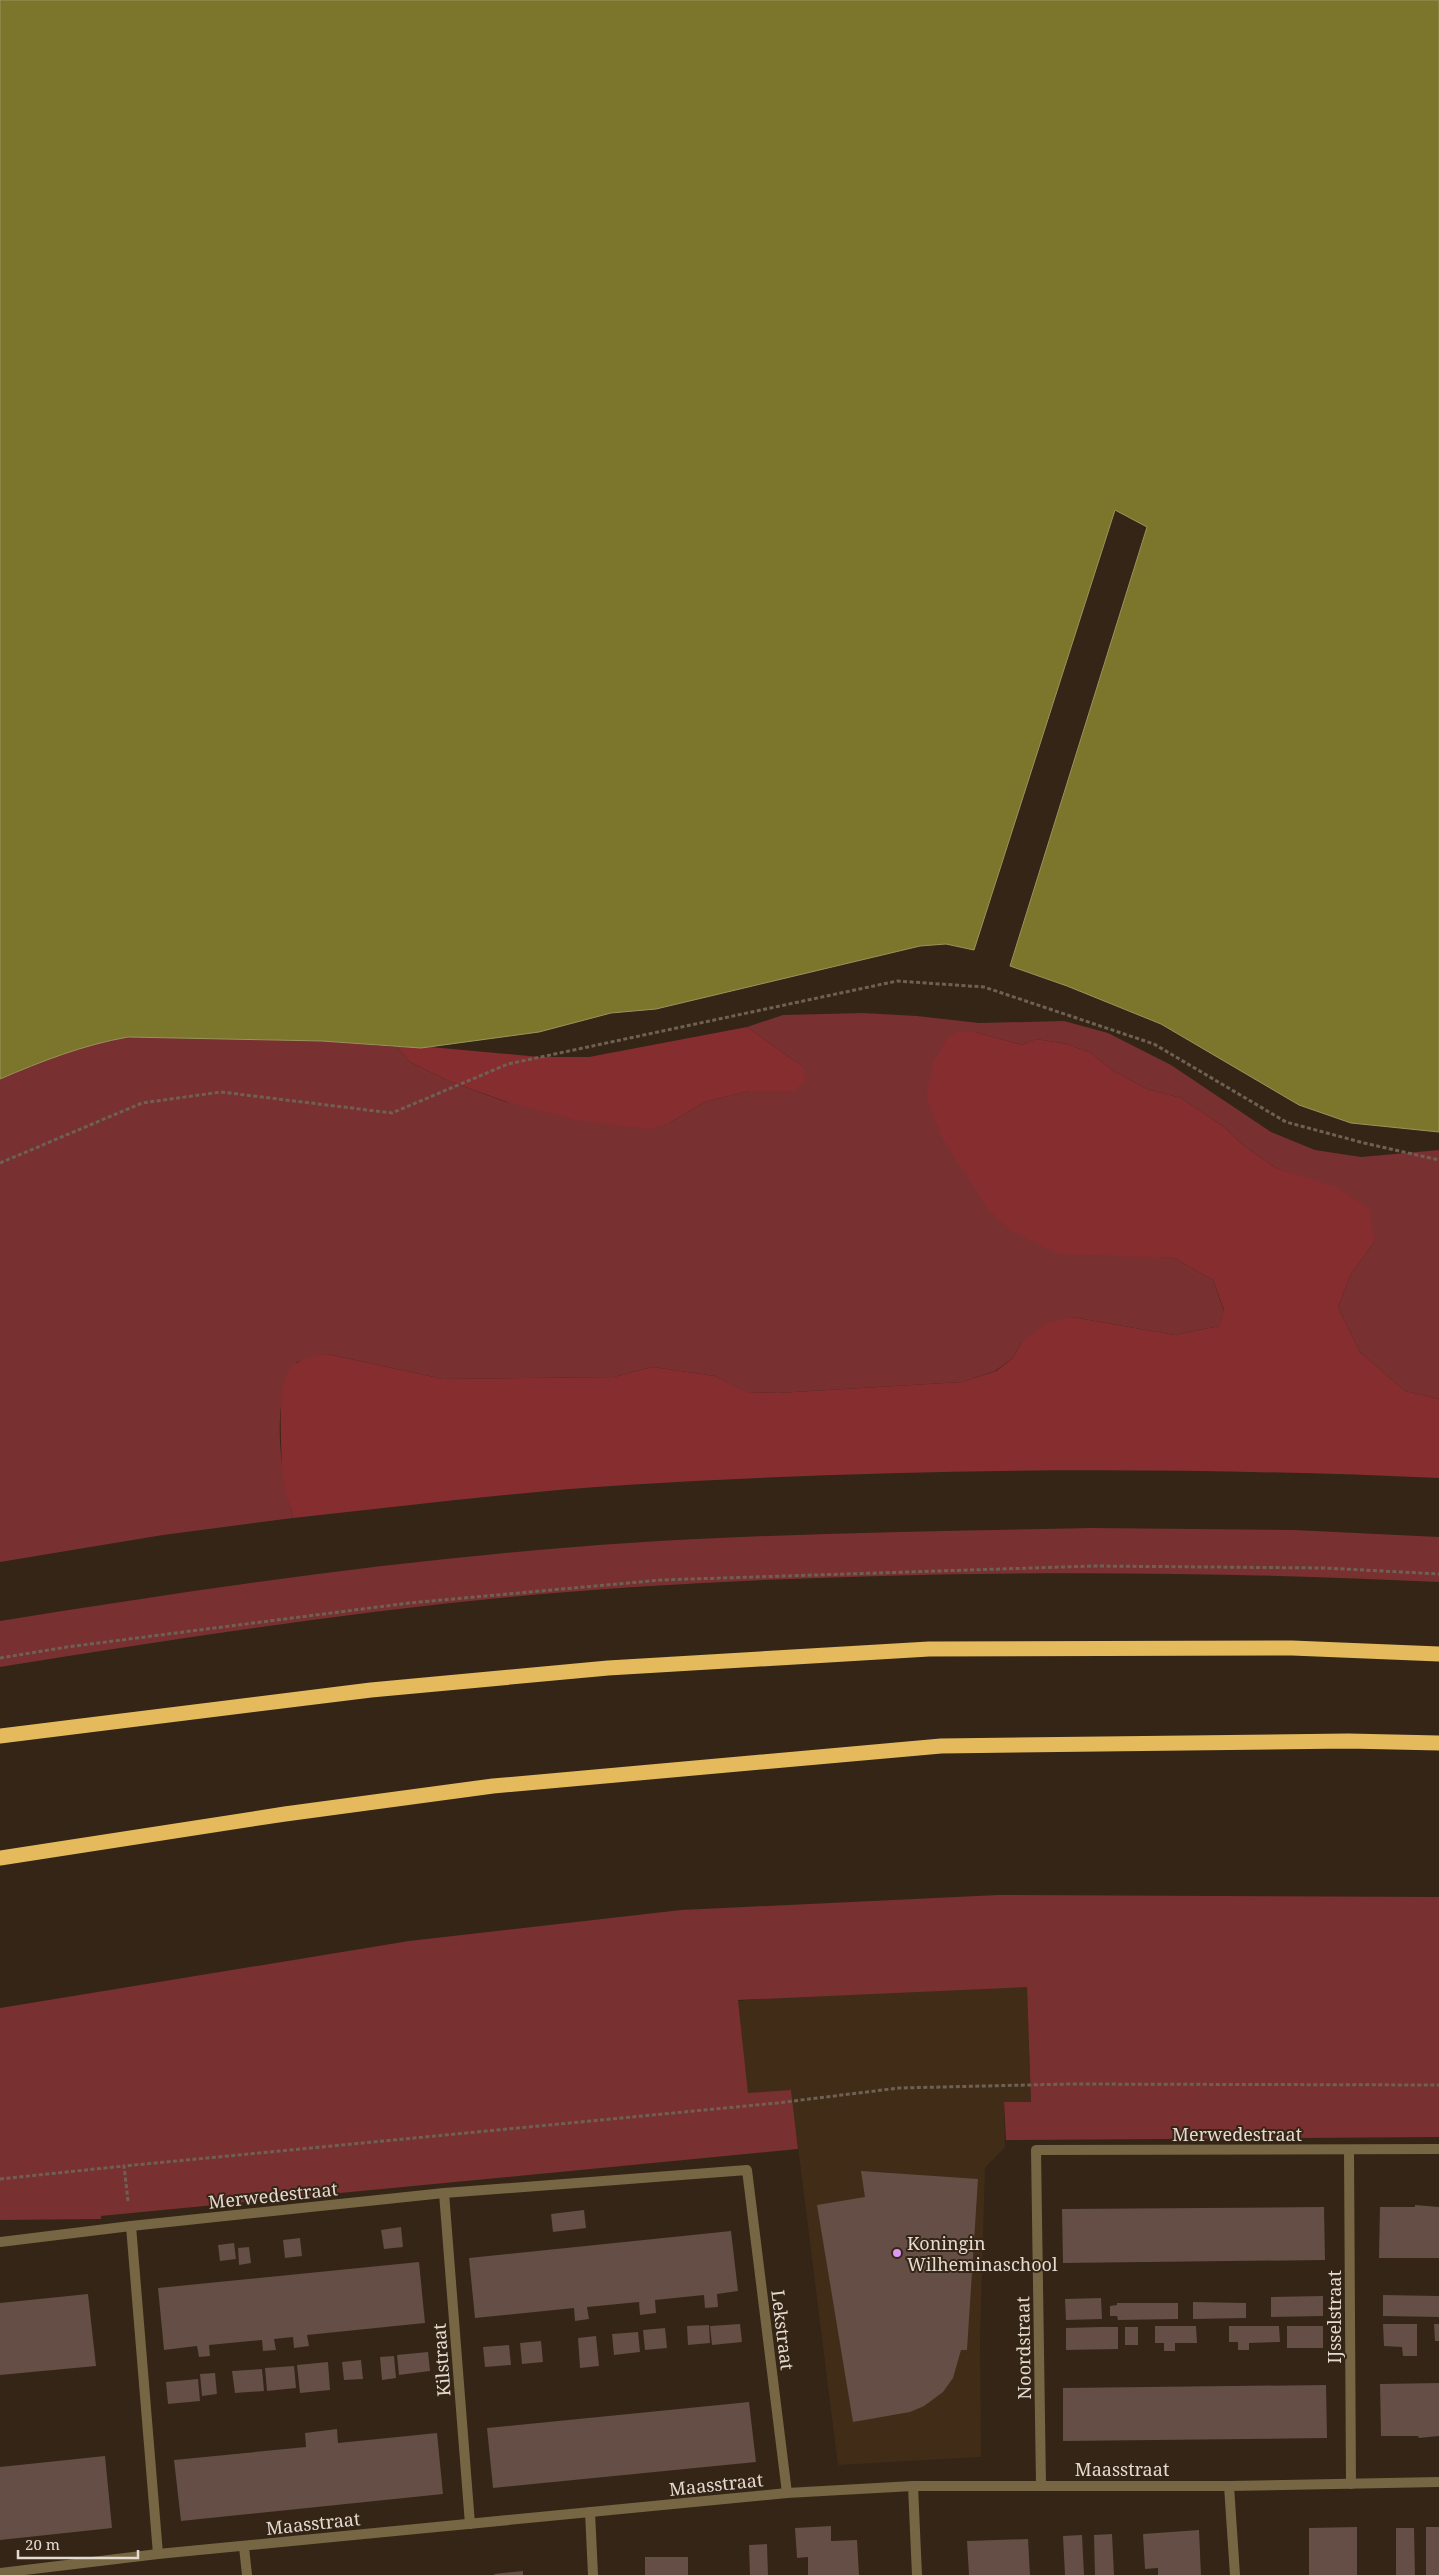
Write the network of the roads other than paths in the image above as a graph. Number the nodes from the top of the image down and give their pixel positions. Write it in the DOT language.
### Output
graph roads {
  1 [pos="1439,1654"];
  2 [pos="0,1736"];
  3 [pos="1439,1743"];
  4 [pos="0,1858"];
  5 [pos="1439,2148"];
  6 [pos="1036,2150"];
  7 [pos="1349,2150"];
  8 [pos="747,2170"];
  9 [pos="444,2193"];
  10 [pos="131,2226"];
  11 [pos="0,2242"];
  12 [pos="1439,2482"];
  13 [pos="1351,2484"];
  14 [pos="1041,2485"];
  15 [pos="914,2486"];
  16 [pos="1229,2486"];
  17 [pos="787,2493"];
  18 [pos="590,2512"];
  19 [pos="470,2524"];
  20 [pos="244,2547"];
  21 [pos="158,2554"];
  22 [pos="0,2573"];
  23 [pos="246,2575"];
  24 [pos="592,2575"];
  25 [pos="917,2575"];
  26 [pos="1235,2575"];
  1 -- 2 [label="highway"];
  3 -- 4 [label="highway"];
  5 -- 7 [label="street, Merwedestraat"];
  6 -- 7 [label="street, Merwedestraat"];
  6 -- 14 [label="street, Noordstraat"];
  7 -- 13 [label="street, IJsselstraat"];
  8 -- 9 [label="street, Merwedestraat"];
  8 -- 17 [label="street, Lekstraat"];
  9 -- 10 [label="street, Merwedestraat"];
  9 -- 19 [label="street, Kilstraat"];
  10 -- 11 [label="street, Merwedestraat"];
  10 -- 21 [label="street"];
  12 -- 13 [label="street, Maasstraat"];
  13 -- 16 [label="street, Maasstraat"];
  14 -- 15 [label="street, Maasstraat"];
  14 -- 16 [label="street, Maasstraat"];
  15 -- 17 [label="street, Maasstraat"];
  15 -- 25 [label="street"];
  16 -- 26 [label="street"];
  17 -- 18 [label="street, Maasstraat"];
  18 -- 19 [label="street, Maasstraat"];
  18 -- 24 [label="street"];
  19 -- 20 [label="street, Maasstraat"];
  20 -- 21 [label="street, Maasstraat"];
  20 -- 23 [label="street"];
  21 -- 22 [label="street, Maasstraat"];
}
